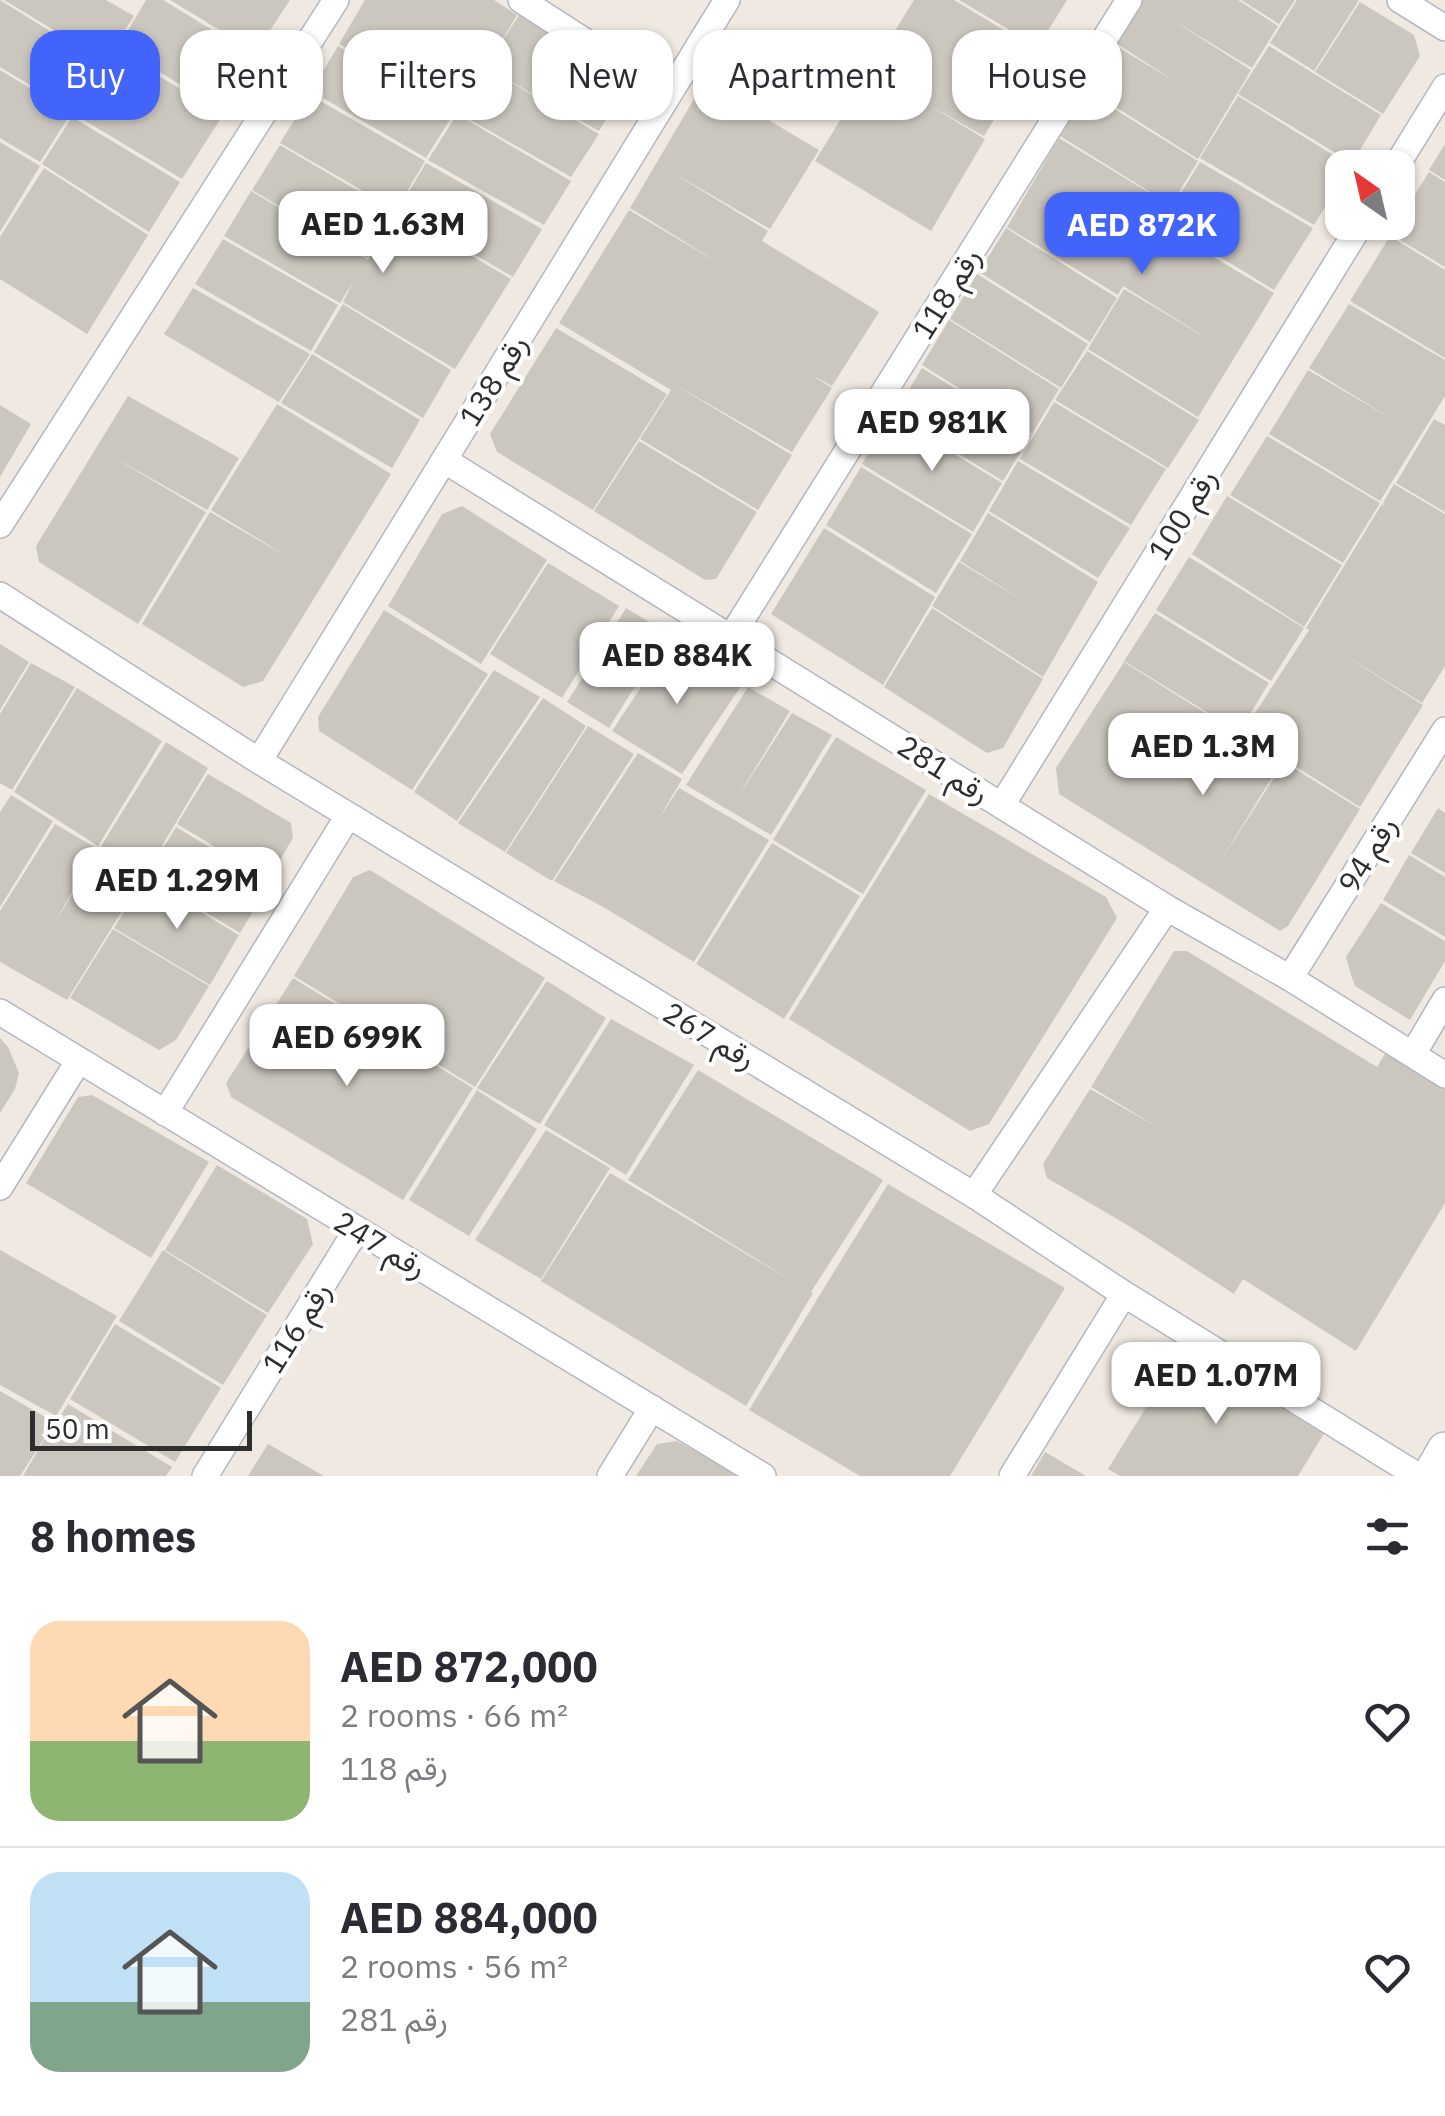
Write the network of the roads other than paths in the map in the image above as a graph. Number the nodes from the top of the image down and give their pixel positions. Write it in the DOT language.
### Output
graph roads {
  1 [pos="336,0"];
  2 [pos="521,0"];
  3 [pos="726,0"];
  4 [pos="1128,0"];
  5 [pos="1400,0"];
  6 [pos="1445,28"];
  7 [pos="568,30"];
  8 [pos="673,86"];
  9 [pos="1445,87"];
  10 [pos="652,120"];
  11 [pos="1407,150"];
  12 [pos="1351,240"];
  13 [pos="444,460"];
  14 [pos="0,524"];
  15 [pos="0,595"];
  16 [pos="731,637"];
  17 [pos="1445,730"];
  18 [pos="259,761"];
  19 [pos="1002,804"];
  20 [pos="348,816"];
  21 [pos="1167,908"];
  22 [pos="1290,978"];
  23 [pos="1445,1000"];
  24 [pos="0,1012"];
  25 [pos="1412,1054"];
  26 [pos="78,1060"];
  27 [pos="1445,1076"];
  28 [pos="165,1113"];
  29 [pos="0,1188"];
  30 [pos="974,1195"];
  31 [pos="356,1229"];
  32 [pos="1124,1294"];
  33 [pos="652,1408"];
  34 [pos="1445,1450"];
  35 [pos="205,1476"];
  36 [pos="610,1476"];
  37 [pos="763,1476"];
  38 [pos="1012,1476"];
  39 [pos="1418,1476"];
  40 [pos="1430,1476"];
  1 -- 14 [label="street"];
  2 -- 7 [label="street"];
  3 -- 8 [label="street, رقم 138"];
  4 -- 16 [label="street, رقم 118"];
  5 -- 6 [label="street"];
  9 -- 11 [label="street"];
  10 -- 13 [label="street, رقم 138"];
  12 -- 19 [label="street, رقم 100"];
  13 -- 16 [label="street, رقم 281"];
  13 -- 18 [label="street, رقم 138"];
  15 -- 18 [label="street, رقم 267"];
  16 -- 19 [label="street, رقم 281"];
  17 -- 22 [label="street, رقم 94"];
  18 -- 20 [label="street, رقم 267"];
  19 -- 21 [label="street, رقم 281"];
  20 -- 28 [label="street"];
  20 -- 30 [label="street, رقم 267"];
  21 -- 22 [label="street, رقم 281"];
  21 -- 30 [label="street"];
  22 -- 25 [label="street, رقم 281"];
  23 -- 25 [label="street"];
  24 -- 26 [label="street, رقم 247"];
  25 -- 27 [label="street, رقم 281"];
  26 -- 28 [label="street, رقم 247"];
  26 -- 29 [label="street"];
  28 -- 31 [label="street, رقم 247"];
  30 -- 32 [label="street, رقم 267"];
  31 -- 33 [label="street, رقم 247"];
  31 -- 35 [label="street, رقم 116"];
  32 -- 38 [label="street"];
  32 -- 39 [label="street, رقم 267"];
  33 -- 36 [label="street"];
  33 -- 37 [label="street, رقم 247"];
  34 -- 40 [label="main road"];
}
